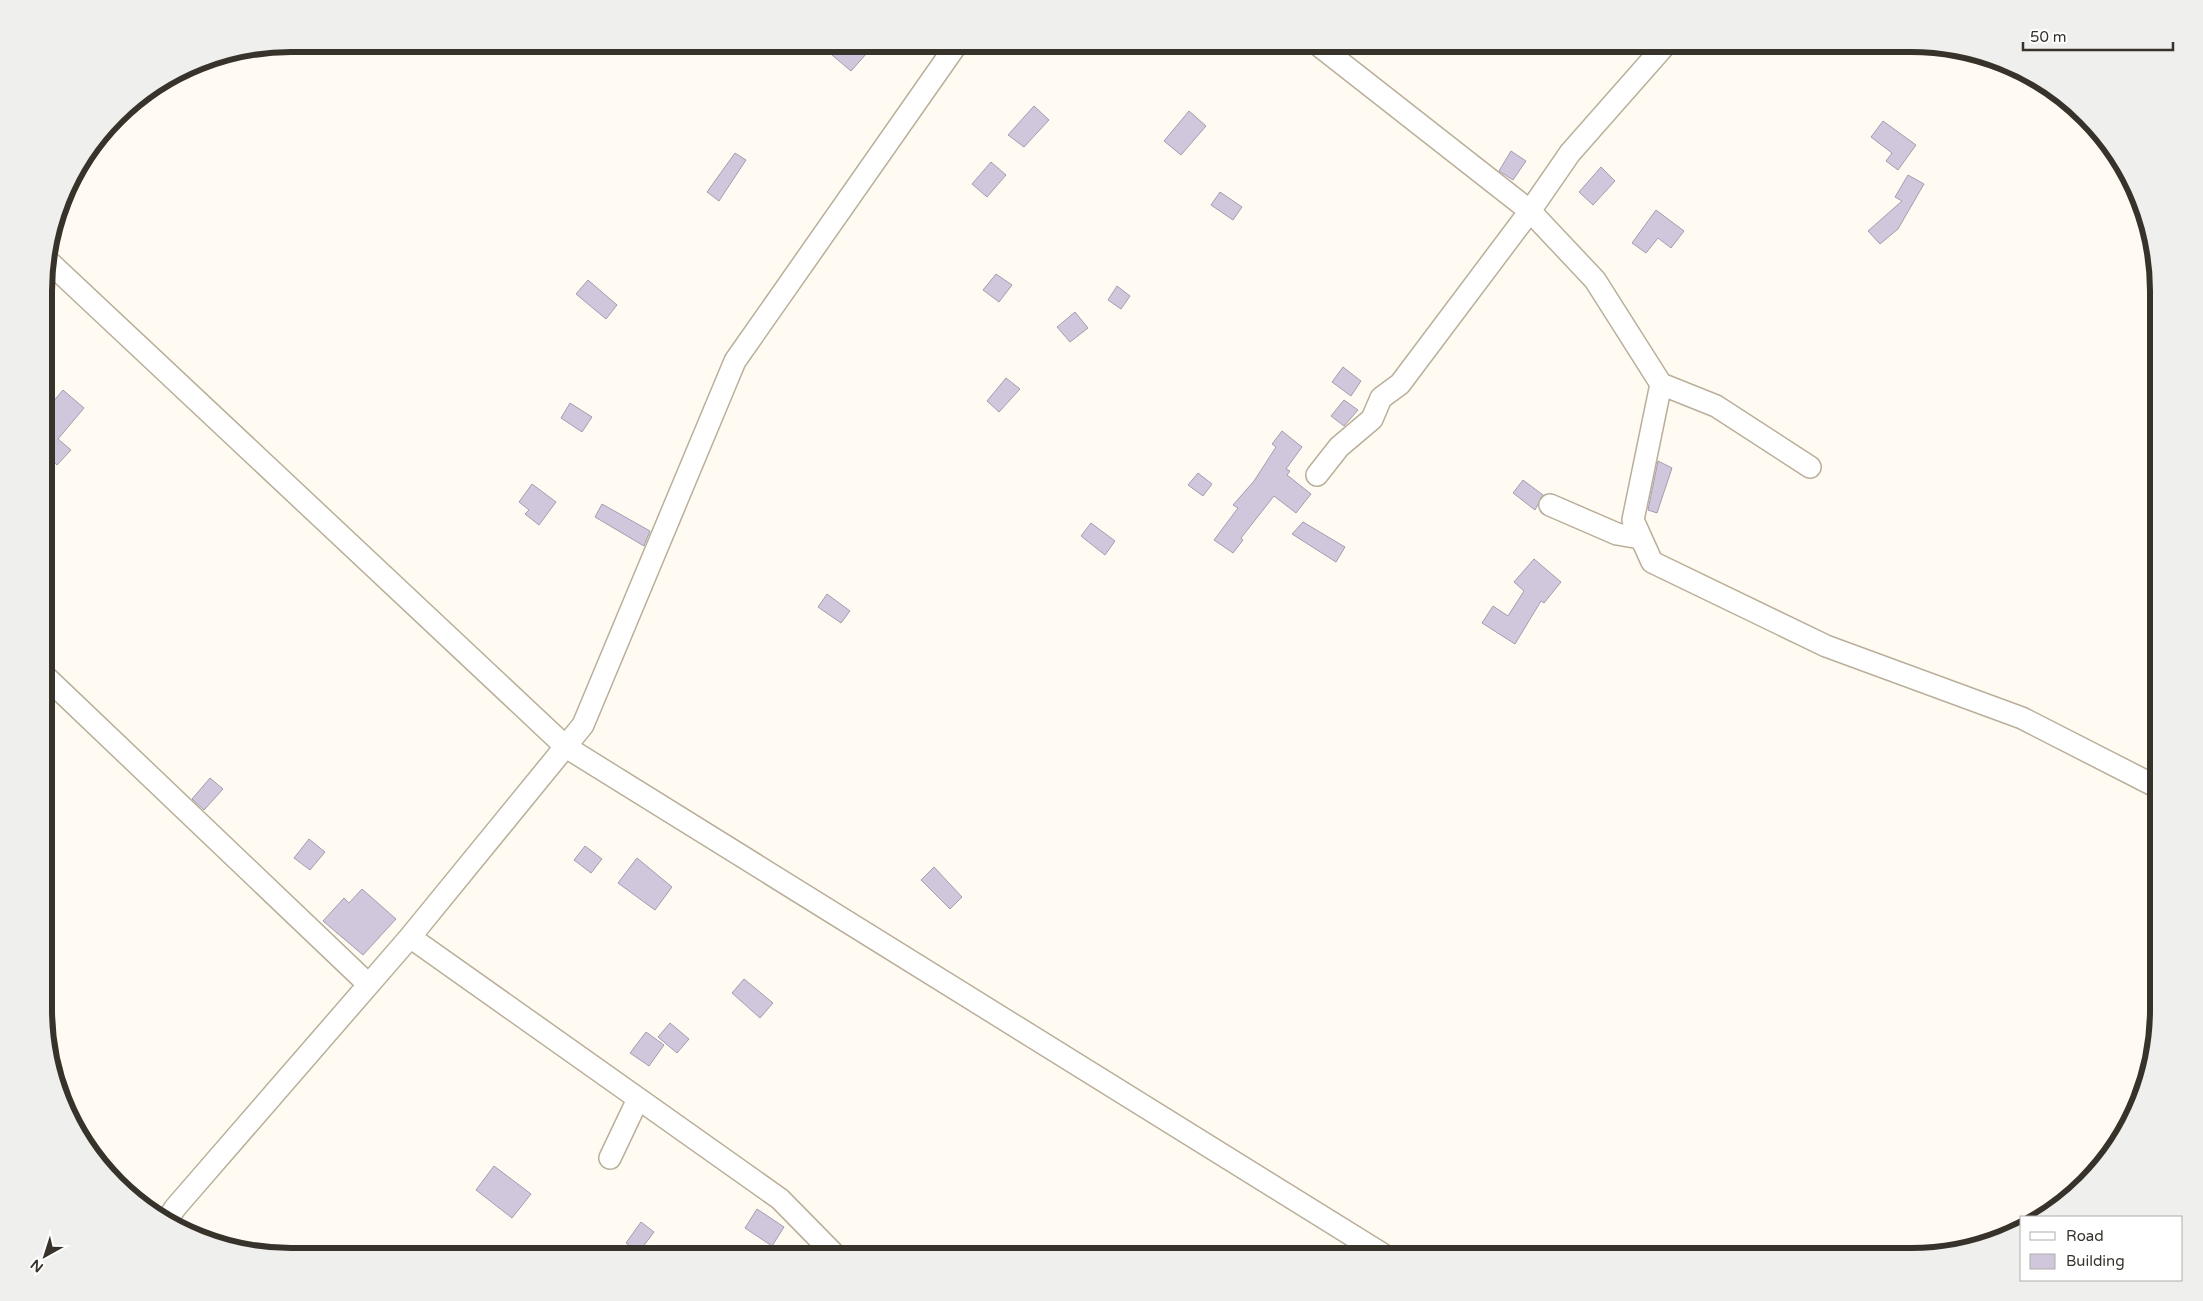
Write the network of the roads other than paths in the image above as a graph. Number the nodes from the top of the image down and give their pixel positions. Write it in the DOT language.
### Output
graph roads {
  1 [pos="951,52"];
  2 [pos="1327,52"];
  3 [pos="1659,52"];
  4 [pos="1530,211"];
  5 [pos="54,267"];
  6 [pos="1661,384"];
  7 [pos="1810,467"];
  8 [pos="1317,475"];
  9 [pos="1550,505"];
  10 [pos="1640,538"];
  11 [pos="52,683"];
  12 [pos="566,747"];
  13 [pos="2150,783"];
  14 [pos="410,937"];
  15 [pos="368,984"];
  16 [pos="638,1099"];
  17 [pos="610,1158"];
  18 [pos="170,1215"];
  19 [pos="828,1248"];
  20 [pos="1373,1248"];
  1 -- 12 [label="street"];
  2 -- 4 [label="street"];
  3 -- 4 [label="street"];
  4 -- 6 [label="street"];
  4 -- 8 [label="street"];
  5 -- 12 [label="street"];
  6 -- 7 [label="street"];
  6 -- 10 [label="street"];
  9 -- 10 [label="street"];
  10 -- 13 [label="street"];
  11 -- 15 [label="street"];
  12 -- 14 [label="street"];
  12 -- 20 [label="street"];
  14 -- 15 [label="street"];
  14 -- 16 [label="street"];
  15 -- 18 [label="street"];
  16 -- 17 [label="street"];
  16 -- 19 [label="street"];
}
